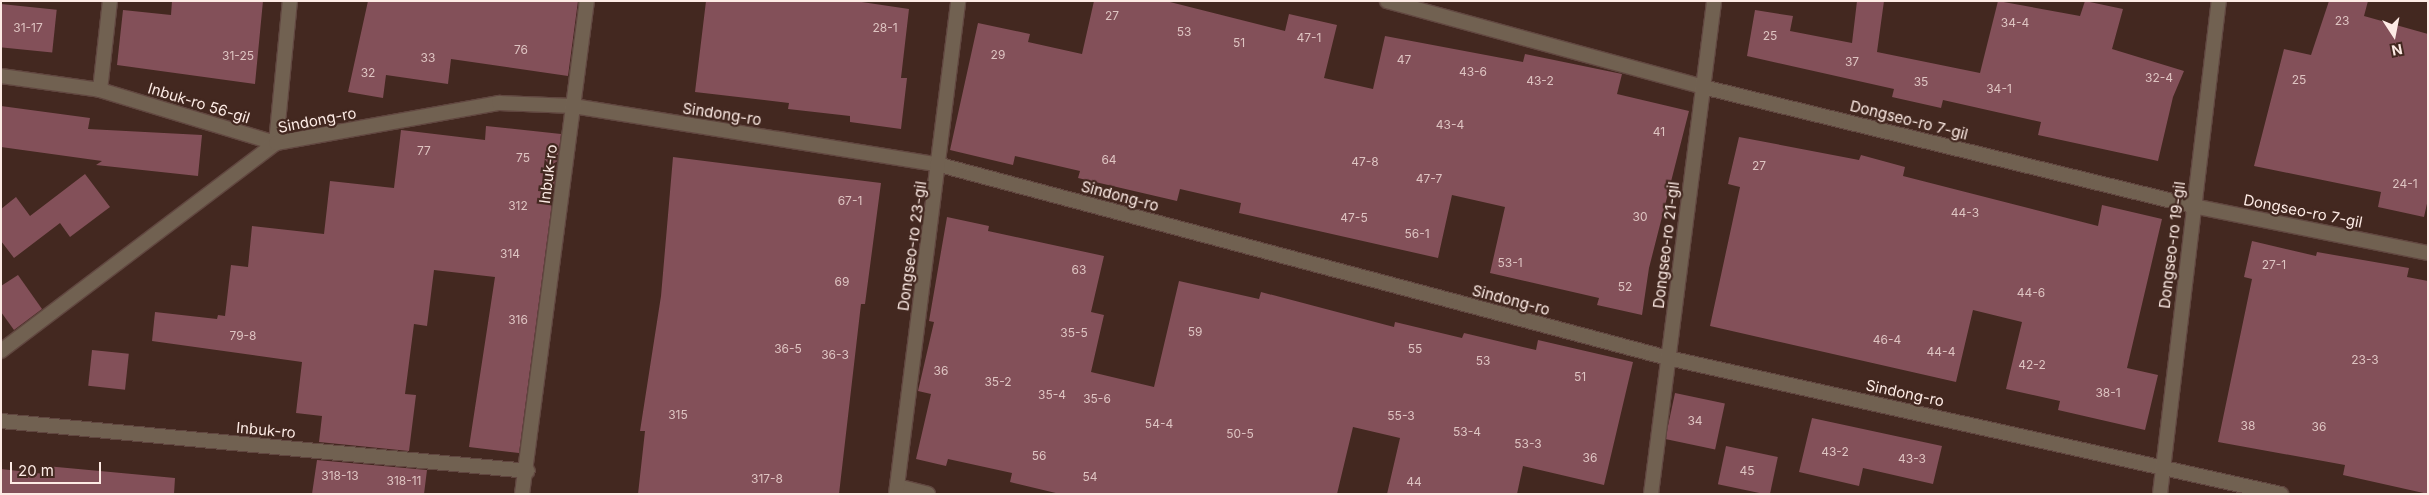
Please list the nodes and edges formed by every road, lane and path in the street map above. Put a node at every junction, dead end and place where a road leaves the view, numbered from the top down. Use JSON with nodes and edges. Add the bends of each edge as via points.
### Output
{"nodes":[{"id":1,"x":110,"y":1,"type":"edge"},
{"id":2,"x":290,"y":1,"type":"edge"},
{"id":3,"x":587,"y":1,"type":"edge"},
{"id":4,"x":958,"y":1,"type":"edge"},
{"id":5,"x":1387,"y":1,"type":"edge"},
{"id":6,"x":1714,"y":1,"type":"edge"},
{"id":7,"x":2219,"y":1,"type":"edge"},
{"id":8,"x":1,"y":76,"type":"edge"},
{"id":9,"x":1703,"y":87,"type":"junction"},
{"id":10,"x":100,"y":90,"type":"junction"},
{"id":11,"x":573,"y":106,"type":"junction"},
{"id":12,"x":276,"y":143,"type":"junction"},
{"id":13,"x":940,"y":165,"type":"junction"},
{"id":14,"x":2193,"y":206,"type":"junction"},
{"id":15,"x":2428,"y":253,"type":"edge"},
{"id":16,"x":1,"y":350,"type":"edge"},
{"id":17,"x":1668,"y":358,"type":"junction"},
{"id":18,"x":1,"y":421,"type":"edge"},
{"id":19,"x":2163,"y":466,"type":"junction"},
{"id":20,"x":528,"y":471,"type":"junction"},
{"id":21,"x":896,"y":490,"type":"edge"},
{"id":22,"x":522,"y":494,"type":"edge"},
{"id":23,"x":928,"y":494,"type":"edge"},
{"id":24,"x":1650,"y":494,"type":"edge"},
{"id":25,"x":2160,"y":494,"type":"edge"},
{"id":26,"x":2280,"y":494,"type":"edge"}],
"edges":[{"from":1,"to":10,"type":"street"},
{"from":2,"to":12,"type":"street"},
{"from":3,"to":11,"type":"street","name":"Inbuk-ro"},
{"from":4,"to":13,"type":"street","name":"Dongseo-ro 23-gil"},
{"from":5,"to":9,"type":"street","name":"Dongseo-ro 7-gil"},
{"from":6,"to":9,"type":"street","name":"Dongseo-ro 21-gil"},
{"from":7,"to":14,"type":"street","name":"Dongseo-ro 19-gil"},
{"from":8,"to":10,"type":"street","name":"Inbuk-ro 56-gil"},
{"from":9,"to":14,"type":"street","name":"Dongseo-ro 7-gil"},
{"from":9,"to":17,"type":"street","name":"Dongseo-ro 21-gil"},
{"from":10,"to":12,"type":"street","name":"Inbuk-ro 56-gil"},
{"from":11,"to":12,"type":"street","name":"Sindong-ro","via":[[499,103]]},
{"from":11,"to":13,"type":"street","name":"Sindong-ro"},
{"from":11,"to":20,"type":"street","name":"Inbuk-ro"},
{"from":12,"to":16,"type":"street","name":"Sindong-ro"},
{"from":13,"to":17,"type":"street","name":"Sindong-ro"},
{"from":13,"to":21,"type":"street","name":"Dongseo-ro 23-gil"},
{"from":14,"to":15,"type":"street","name":"Dongseo-ro 7-gil"},
{"from":14,"to":19,"type":"street","name":"Dongseo-ro 19-gil"},
{"from":17,"to":19,"type":"street","name":"Sindong-ro"},
{"from":17,"to":24,"type":"street","name":"Dongseo-ro 21-gil"},
{"from":18,"to":20,"type":"street","name":"Inbuk-ro"},
{"from":19,"to":25,"type":"street","name":"Dongseo-ro 19-gil"},
{"from":19,"to":26,"type":"street","name":"Sindong-ro"},
{"from":20,"to":22,"type":"street","name":"Inbuk-ro"},
{"from":21,"to":23,"type":"street"}]}
